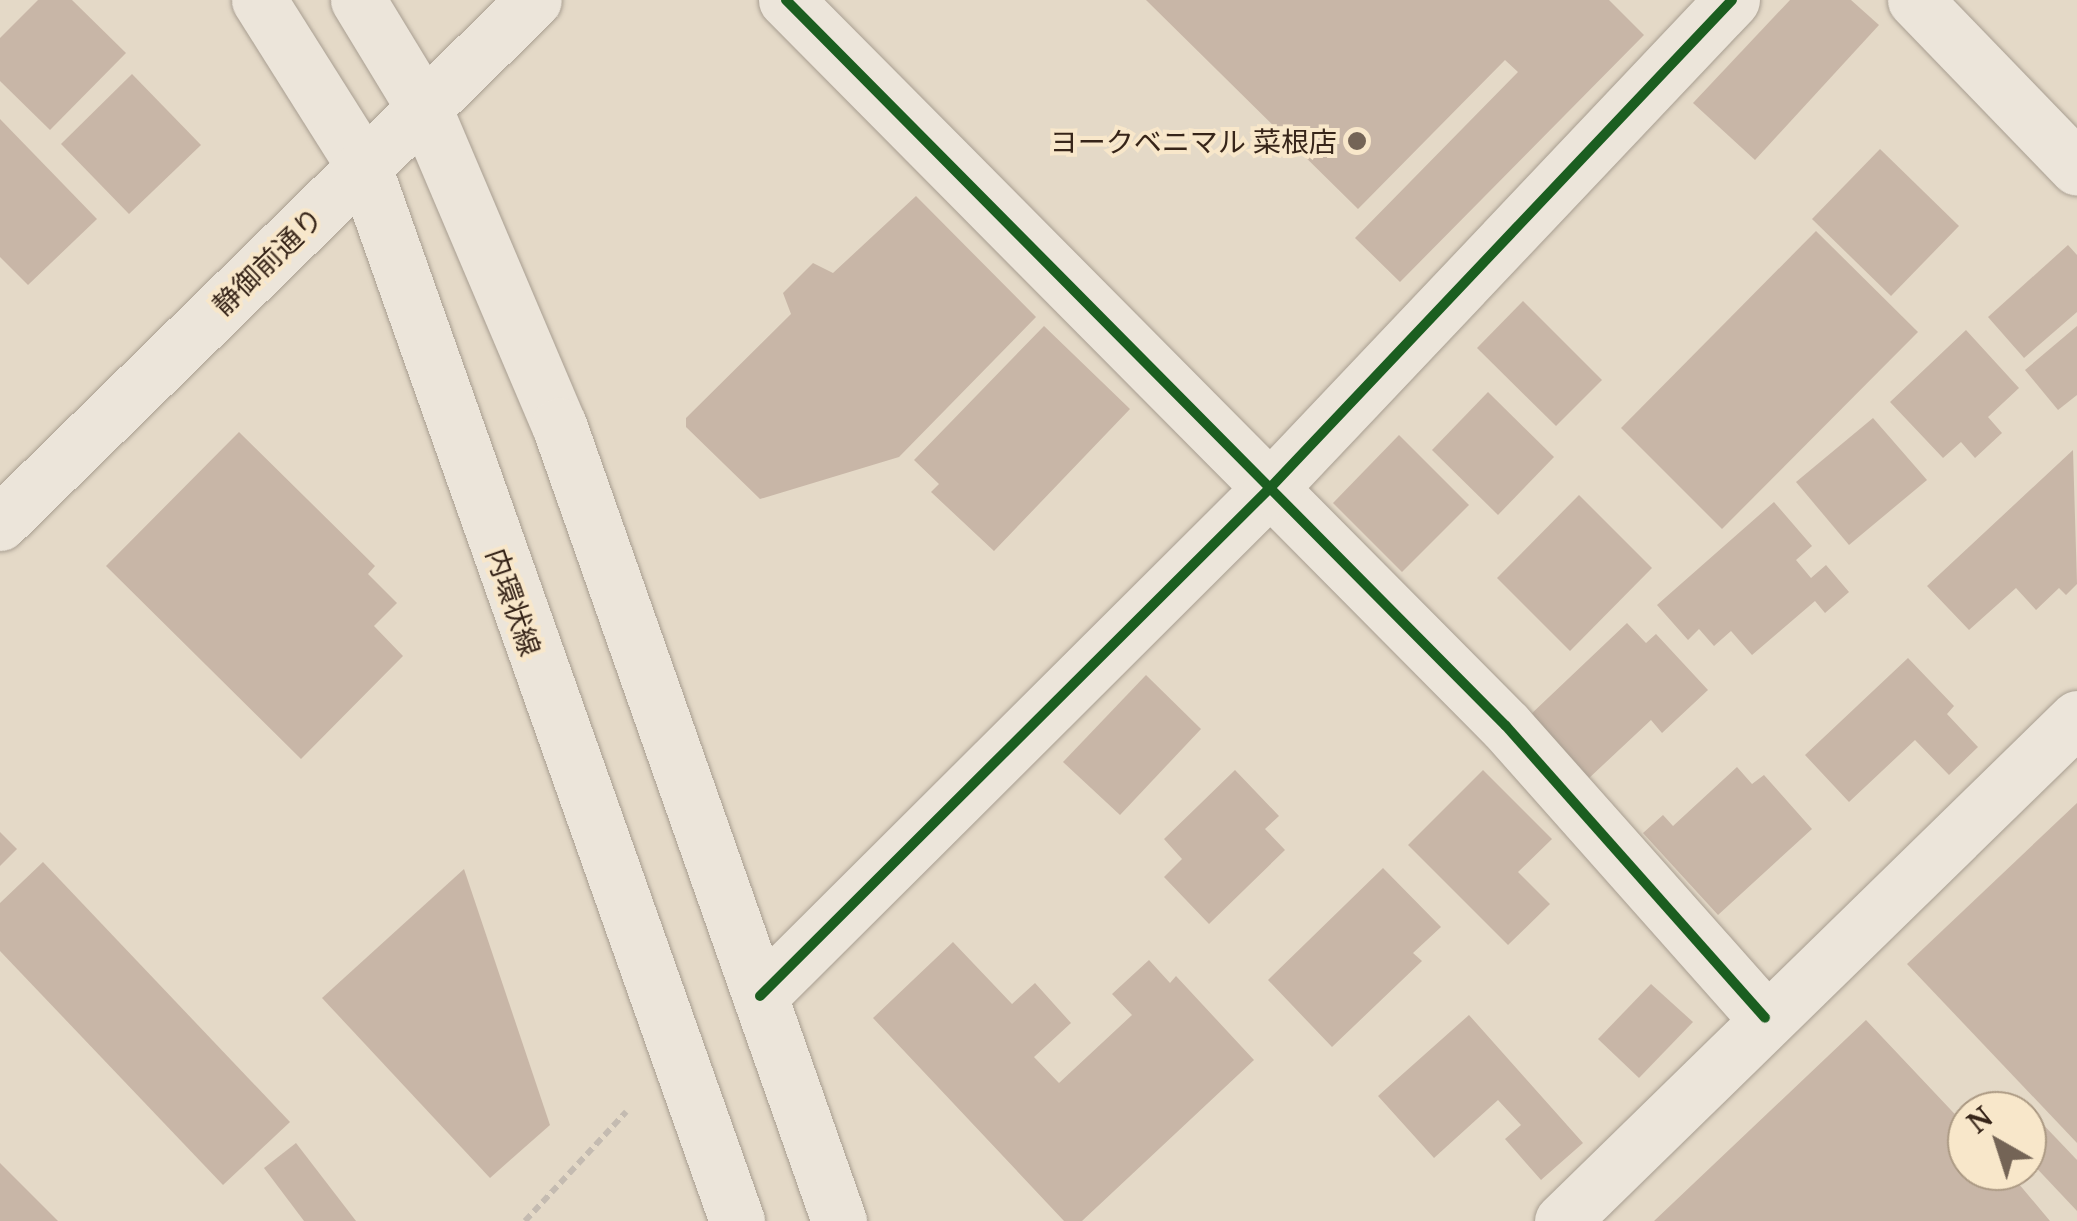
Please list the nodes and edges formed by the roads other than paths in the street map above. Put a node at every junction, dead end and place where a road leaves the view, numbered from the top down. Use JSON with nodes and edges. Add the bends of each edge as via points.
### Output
{"nodes":[{"id":1,"x":259,"y":0,"type":"edge"},
{"id":2,"x":358,"y":0,"type":"edge"},
{"id":3,"x":534,"y":0,"type":"edge"},
{"id":4,"x":786,"y":0,"type":"edge"},
{"id":5,"x":1732,"y":0,"type":"edge"},
{"id":6,"x":1916,"y":0,"type":"edge"},
{"id":7,"x":425,"y":110,"type":"junction"},
{"id":8,"x":364,"y":167,"type":"junction"},
{"id":9,"x":2077,"y":168,"type":"edge"},
{"id":10,"x":1270,"y":488,"type":"junction"},
{"id":11,"x":0,"y":523,"type":"edge"},
{"id":12,"x":2077,"y":718,"type":"edge"},
{"id":13,"x":760,"y":996,"type":"junction"},
{"id":14,"x":1765,"y":1018,"type":"junction"},
{"id":15,"x":737,"y":1221,"type":"edge"},
{"id":16,"x":839,"y":1221,"type":"edge"},
{"id":17,"x":1562,"y":1221,"type":"edge"}],
"edges":[{"from":1,"to":8,"type":"street","name":"内環状線"},
{"from":2,"to":7,"type":"street"},
{"from":3,"to":7,"type":"street","name":"静御前通り"},
{"from":4,"to":10,"type":"street"},
{"from":5,"to":10,"type":"street"},
{"from":6,"to":9,"type":"street"},
{"from":7,"to":8,"type":"street","name":"静御前通り"},
{"from":7,"to":13,"type":"street","via":[[559,425]]},
{"from":8,"to":11,"type":"street","name":"静御前通り"},
{"from":8,"to":15,"type":"street","name":"内環状線"},
{"from":10,"to":13,"type":"street"},
{"from":10,"to":14,"type":"street","via":[[1506,726]]},
{"from":12,"to":14,"type":"street"},
{"from":13,"to":16,"type":"street"},
{"from":14,"to":17,"type":"street"}]}
